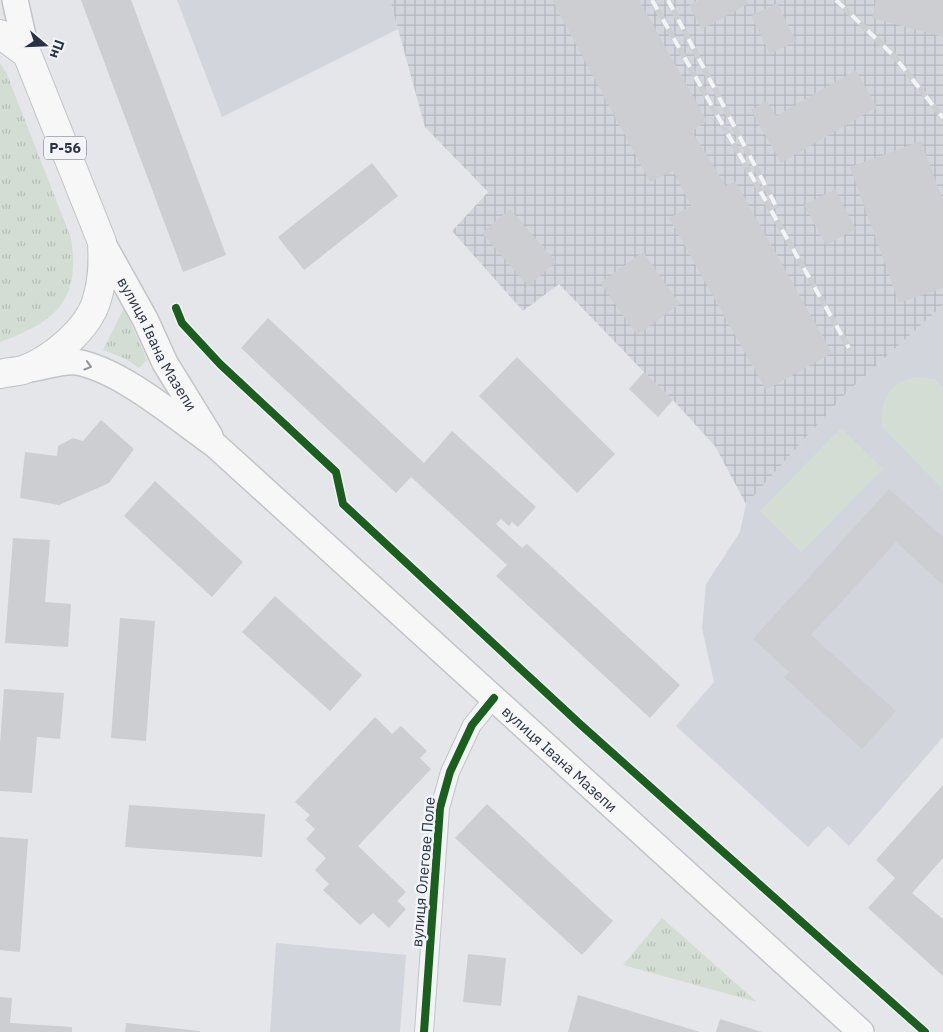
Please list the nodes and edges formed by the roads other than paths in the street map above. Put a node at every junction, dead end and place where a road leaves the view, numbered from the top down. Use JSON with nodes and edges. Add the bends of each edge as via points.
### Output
{"nodes":[{"id":1,"x":15,"y":0,"type":"edge"},
{"id":2,"x":0,"y":34,"type":"edge"},
{"id":3,"x":27,"y":54,"type":"junction"},
{"id":4,"x":102,"y":242,"type":"junction"},
{"id":5,"x":12,"y":372,"type":"edge"},
{"id":6,"x":0,"y":386,"type":"edge"},
{"id":7,"x":215,"y":445,"type":"junction"},
{"id":8,"x":494,"y":698,"type":"junction"},
{"id":9,"x":424,"y":1032,"type":"edge"},
{"id":10,"x":861,"y":1032,"type":"edge"}],
"edges":[{"from":1,"to":3,"type":"main road"},
{"from":2,"to":3,"type":"main road"},
{"from":3,"to":4,"type":"main road","number":"Р-56"},
{"from":4,"to":5,"type":"main road","number":"Р-56","via":[[103,275],[97,302],[85,323],[59,349]]},
{"from":4,"to":7,"type":"main road","name":"вулиця Івана Мазепи","via":[[145,319],[165,363]]},
{"from":5,"to":6,"type":"main road","number":"Р-56"},
{"from":5,"to":7,"type":"main road","name":"вулиця Івана Мазепи","one_way":true,"via":[[75,362],[105,370]]},
{"from":7,"to":8,"type":"main road","name":"вулиця Івана Мазепи"},
{"from":8,"to":9,"type":"street","name":"вулиця Олегове Поле","via":[[472,724],[450,772],[440,808]]},
{"from":8,"to":10,"type":"main road","name":"вулиця Івана Мазепи"}]}
